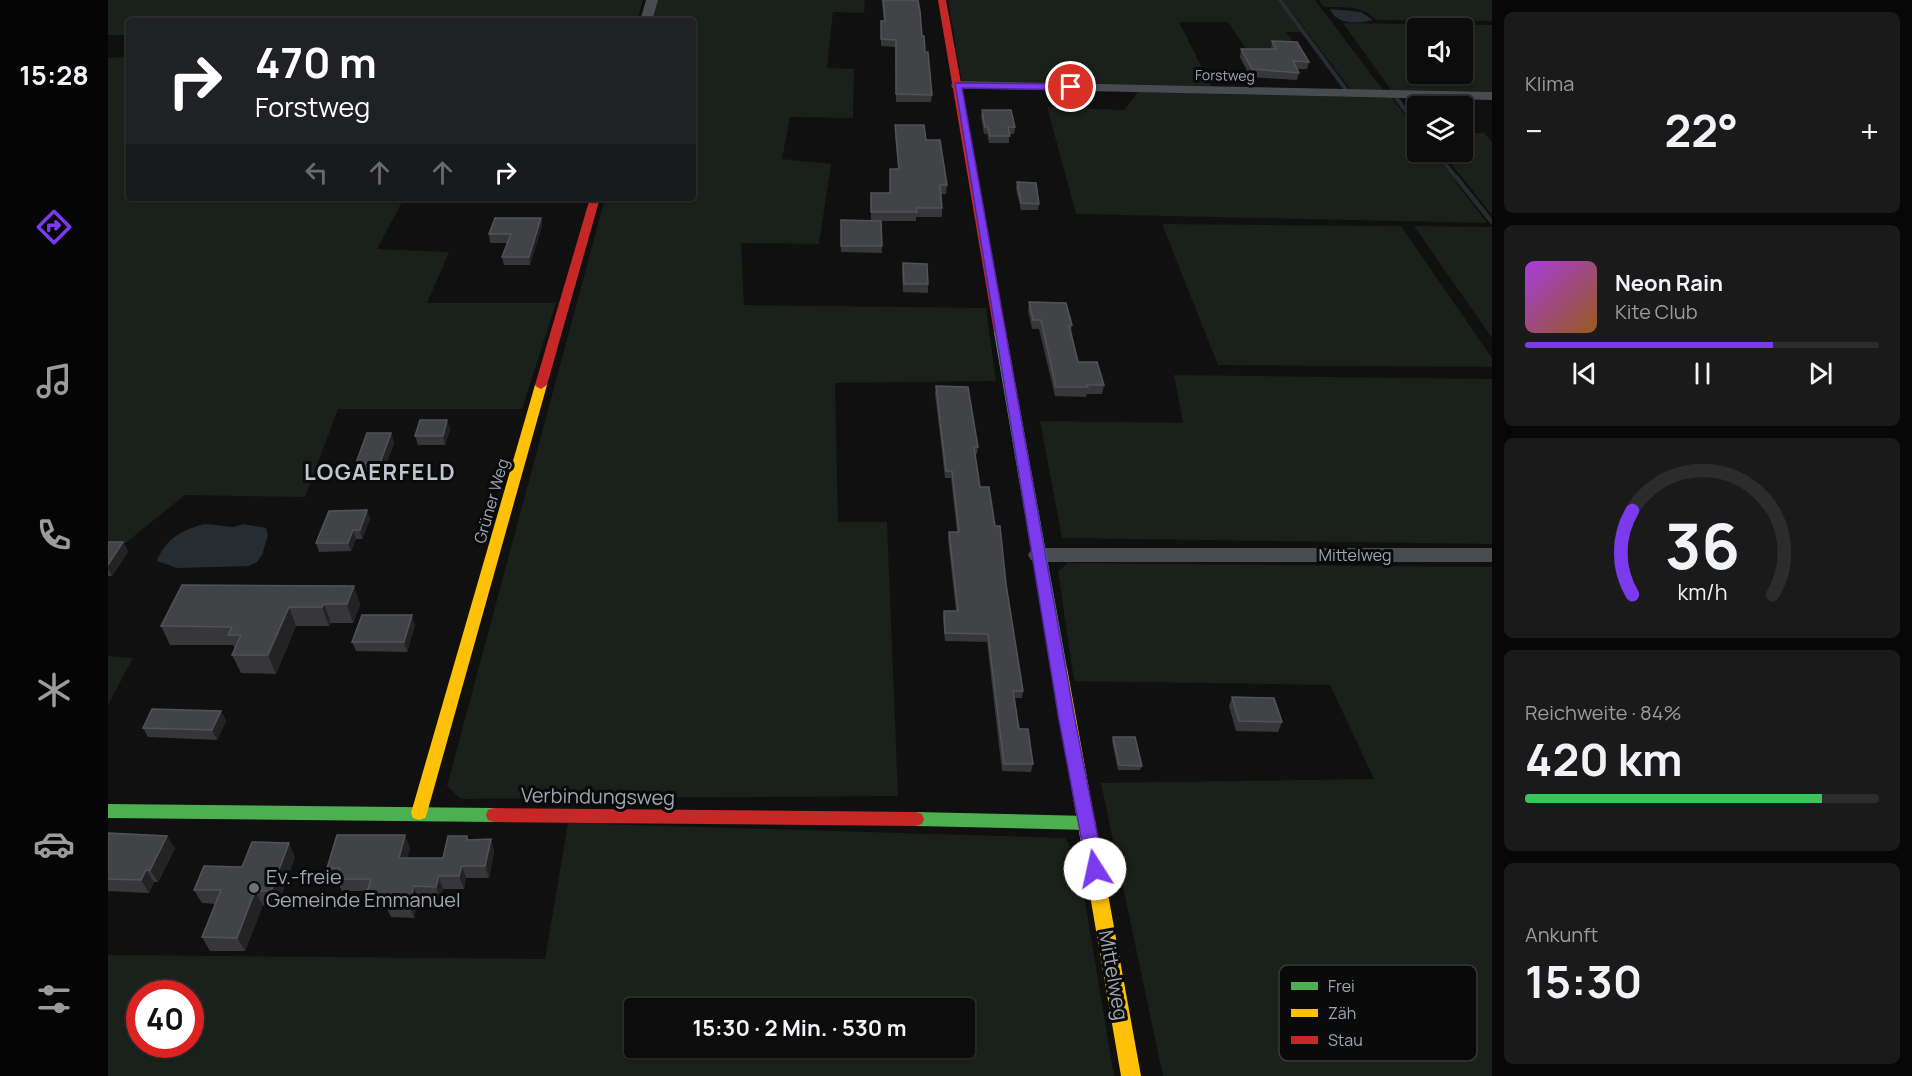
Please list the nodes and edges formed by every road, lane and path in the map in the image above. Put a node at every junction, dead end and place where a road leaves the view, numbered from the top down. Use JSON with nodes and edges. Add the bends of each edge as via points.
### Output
{"nodes":[{"id":1,"x":652,"y":0,"type":"edge"},
{"id":2,"x":942,"y":0,"type":"edge"},
{"id":3,"x":647,"y":18,"type":"edge"},
{"id":4,"x":957,"y":85,"type":"junction"},
{"id":5,"x":1492,"y":96,"type":"edge"},
{"id":6,"x":594,"y":201,"type":"edge"},
{"id":7,"x":1039,"y":555,"type":"junction"},
{"id":8,"x":1492,"y":555,"type":"edge"},
{"id":9,"x":108,"y":811,"type":"edge"},
{"id":10,"x":419,"y":813,"type":"junction"},
{"id":11,"x":1088,"y":823,"type":"junction"},
{"id":12,"x":1131,"y":1076,"type":"edge"}],
"edges":[{"from":1,"to":3,"type":"street"},
{"from":2,"to":4,"type":"street","name":"Mittelweg"},
{"from":4,"to":5,"type":"street","name":"Forstweg"},
{"from":4,"to":7,"type":"street","name":"Mittelweg"},
{"from":6,"to":10,"type":"street","name":"Grüner Weg"},
{"from":7,"to":8,"type":"street","name":"Mittelweg"},
{"from":7,"to":11,"type":"street","name":"Mittelweg"},
{"from":9,"to":10,"type":"street","name":"Verbindungsweg"},
{"from":10,"to":11,"type":"street","name":"Verbindungsweg"},
{"from":11,"to":12,"type":"street","name":"Mittelweg"}]}
